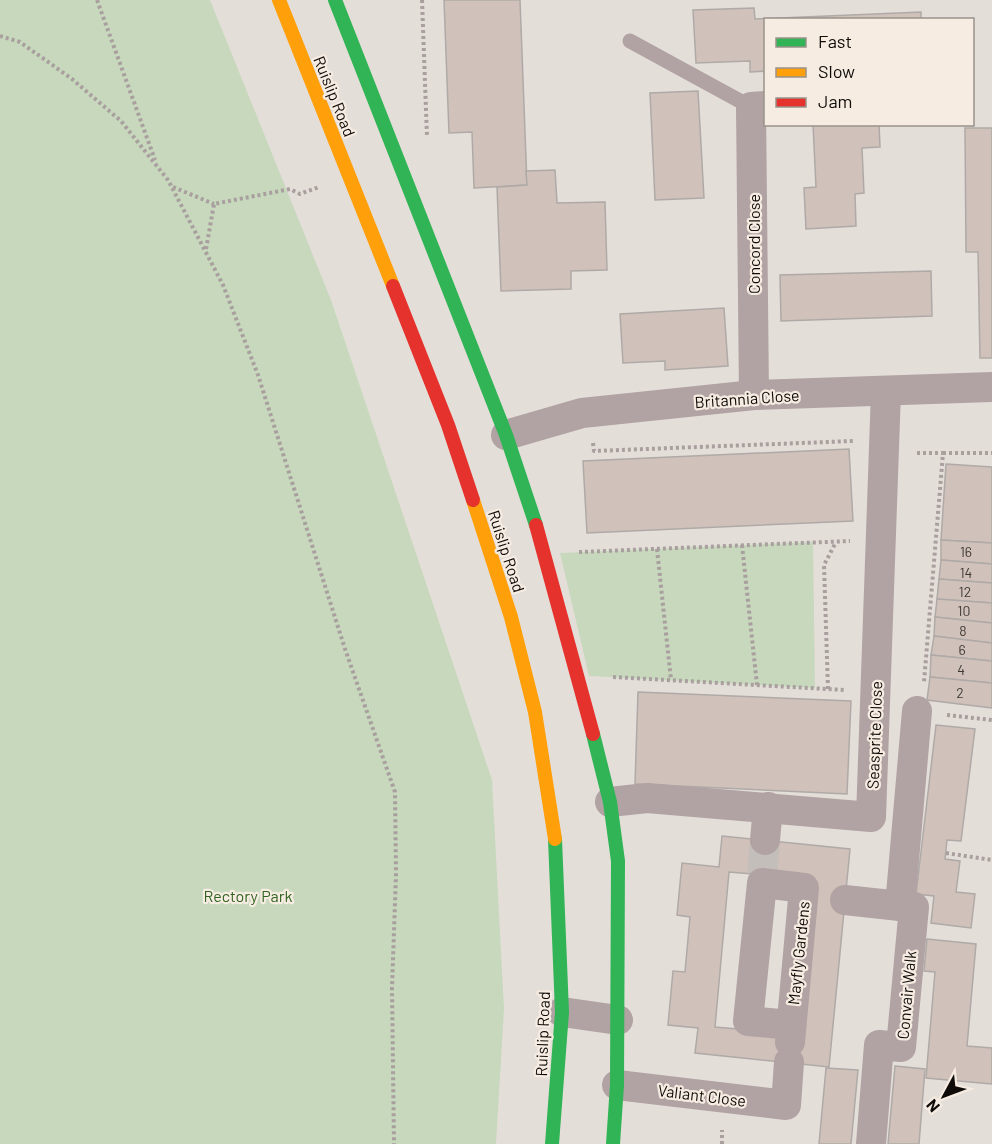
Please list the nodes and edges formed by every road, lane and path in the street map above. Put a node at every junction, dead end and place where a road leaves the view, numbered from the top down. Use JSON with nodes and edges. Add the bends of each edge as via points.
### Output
{"nodes":[{"id":1,"x":97,"y":0,"type":"edge"},
{"id":2,"x":279,"y":0,"type":"edge"},
{"id":3,"x":335,"y":0,"type":"edge"},
{"id":4,"x":422,"y":0,"type":"edge"},
{"id":5,"x":0,"y":36,"type":"edge"},
{"id":6,"x":630,"y":41,"type":"dead end"},
{"id":7,"x":758,"y":107,"type":"edge"},
{"id":8,"x":428,"y":144,"type":"dead end"},
{"id":9,"x":156,"y":164,"type":"junction"},
{"id":10,"x":326,"y":185,"type":"dead end"},
{"id":11,"x":172,"y":187,"type":"junction"},
{"id":12,"x":214,"y":204,"type":"junction"},
{"id":13,"x":206,"y":250,"type":"junction"},
{"id":14,"x":992,"y":387,"type":"edge"},
{"id":15,"x":886,"y":391,"type":"junction"},
{"id":16,"x":754,"y":395,"type":"junction"},
{"id":17,"x":591,"y":412,"type":"junction"},
{"id":18,"x":506,"y":435,"type":"junction"},
{"id":19,"x":884,"y":446,"type":"junction"},
{"id":20,"x":943,"y":453,"type":"junction"},
{"id":21,"x":992,"y":453,"type":"edge"},
{"id":22,"x":881,"y":540,"type":"junction"},
{"id":23,"x":836,"y":541,"type":"junction"},
{"id":24,"x":742,"y":545,"type":"junction"},
{"id":25,"x":657,"y":549,"type":"junction"},
{"id":26,"x":570,"y":552,"type":"dead end"},
{"id":27,"x":579,"y":675,"type":"junction"},
{"id":28,"x":671,"y":680,"type":"junction"},
{"id":29,"x":757,"y":685,"type":"junction"},
{"id":30,"x":828,"y":689,"type":"junction"},
{"id":31,"x":875,"y":692,"type":"junction"},
{"id":32,"x":920,"y":700,"type":"joint"},
{"id":33,"x":610,"y":802,"type":"junction"},
{"id":34,"x":768,"y":807,"type":"junction"},
{"id":35,"x":765,"y":840,"type":"tunnel mouth"},
{"id":36,"x":945,"y":853,"type":"dead end"},
{"id":37,"x":992,"y":860,"type":"edge"},
{"id":38,"x":845,"y":900,"type":"dead end"},
{"id":39,"x":900,"y":906,"type":"junction"},
{"id":40,"x":562,"y":1012,"type":"junction"},
{"id":41,"x":618,"y":1020,"type":"junction"},
{"id":42,"x":790,"y":1043,"type":"junction"},
{"id":43,"x":617,"y":1085,"type":"junction"},
{"id":44,"x":786,"y":1106,"type":"joint"},
{"id":45,"x":394,"y":1144,"type":"edge"},
{"id":46,"x":552,"y":1144,"type":"edge"},
{"id":47,"x":613,"y":1144,"type":"edge"},
{"id":48,"x":871,"y":1144,"type":"edge"}],
"edges":[{"from":1,"to":9,"type":"path"},
{"from":2,"to":40,"type":"street","name":"Ruislip Road","via":[[448,425],[511,617],[535,712],[554,825]]},
{"from":3,"to":18,"type":"street"},
{"from":4,"to":8,"type":"path"},
{"from":5,"to":9,"type":"path","via":[[20,42],[72,79],[121,122]]},
{"from":6,"to":7,"type":"lane"},
{"from":7,"to":16,"type":"street","name":"Concord Close"},
{"from":9,"to":11,"type":"path"},
{"from":10,"to":12,"type":"path","via":[[300,194],[290,189]]},
{"from":11,"to":12,"type":"path"},
{"from":11,"to":13,"type":"path"},
{"from":12,"to":13,"type":"path"},
{"from":13,"to":45,"type":"path","via":[[224,285],[258,375],[395,792]]},
{"from":14,"to":15,"type":"street","name":"Britannia Close"},
{"from":15,"to":16,"type":"street","name":"Britannia Close"},
{"from":15,"to":19,"type":"street","name":"Seasprite Close"},
{"from":16,"to":17,"type":"street","name":"Britannia Close"},
{"from":17,"to":18,"type":"street","name":"Britannia Close"},
{"from":17,"to":19,"type":"path","via":[[594,451]]},
{"from":18,"to":27,"type":"street","via":[[543,545]]},
{"from":19,"to":20,"type":"path"},
{"from":19,"to":22,"type":"street","name":"Seasprite Close"},
{"from":20,"to":21,"type":"path"},
{"from":20,"to":32,"type":"path"},
{"from":22,"to":23,"type":"path"},
{"from":22,"to":31,"type":"street","name":"Seasprite Close"},
{"from":23,"to":24,"type":"path"},
{"from":23,"to":30,"type":"path","via":[[824,565]]},
{"from":24,"to":25,"type":"path"},
{"from":24,"to":29,"type":"path"},
{"from":25,"to":26,"type":"path"},
{"from":25,"to":28,"type":"path"},
{"from":27,"to":28,"type":"path"},
{"from":27,"to":33,"type":"street"},
{"from":28,"to":29,"type":"path"},
{"from":29,"to":30,"type":"path"},
{"from":30,"to":31,"type":"path"},
{"from":31,"to":34,"type":"street","name":"Seasprite Close","via":[[871,817]]},
{"from":32,"to":39,"type":"street"},
{"from":33,"to":34,"type":"street","name":"Seasprite Close","via":[[646,798]]},
{"from":33,"to":41,"type":"street","via":[[618,861]]},
{"from":34,"to":35,"type":"street"},
{"from":36,"to":37,"type":"path"},
{"from":38,"to":39,"type":"street"},
{"from":39,"to":48,"type":"street","name":"Convair Walk","via":[[914,908],[901,1047],[879,1045]]},
{"from":40,"to":41,"type":"street"},
{"from":40,"to":46,"type":"street","name":"Ruislip Road"},
{"from":41,"to":43,"type":"street"},
{"from":42,"to":42,"type":"street","name":"Mayfly Gardens","via":[[748,1021],[762,879],[804,888]]},
{"from":42,"to":44,"type":"street","name":"Mayfly Gardens"},
{"from":43,"to":44,"type":"street","name":"Valiant Close"},
{"from":43,"to":47,"type":"street"}]}
